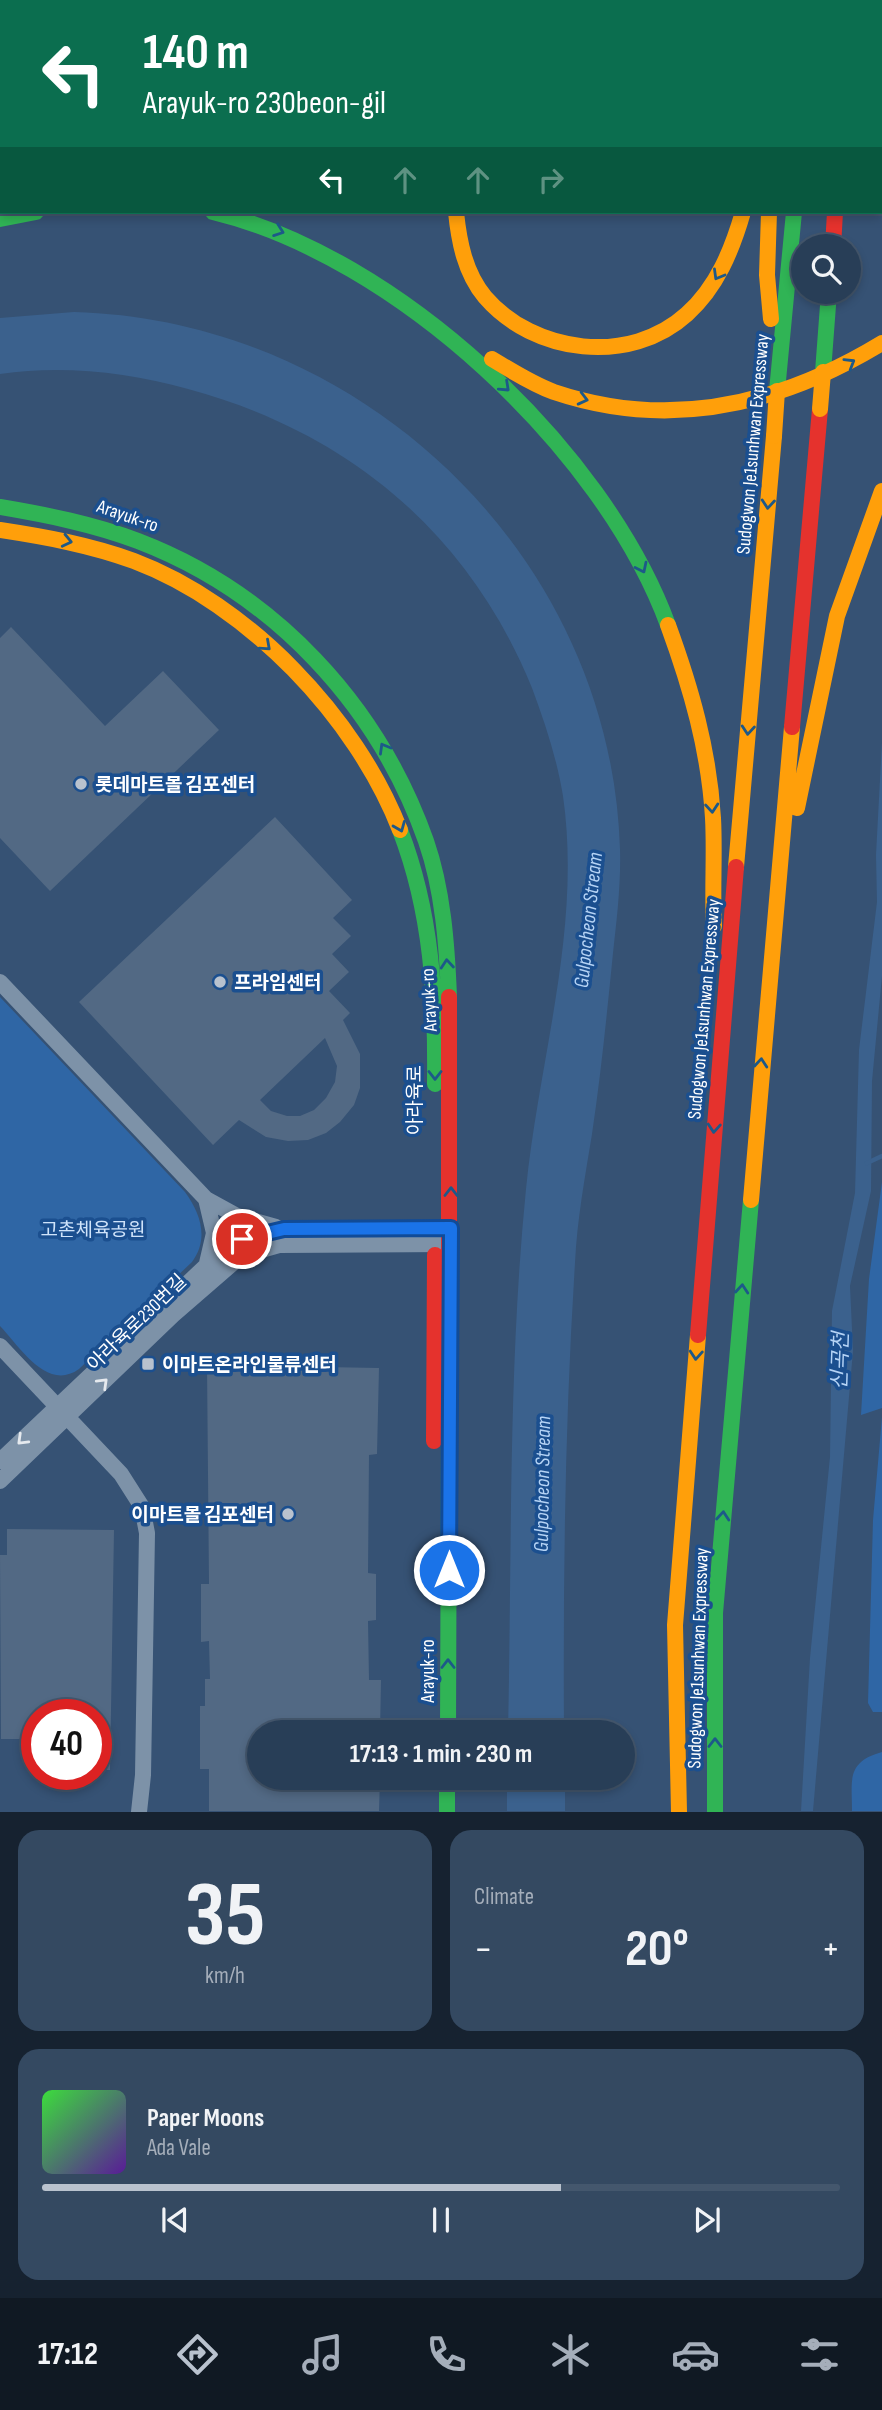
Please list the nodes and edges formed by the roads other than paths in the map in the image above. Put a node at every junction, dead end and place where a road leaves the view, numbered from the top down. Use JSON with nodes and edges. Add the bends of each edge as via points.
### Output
{"nodes":[{"id":1,"x":26,"y":214,"type":"edge"},
{"id":2,"x":221,"y":214,"type":"edge"},
{"id":3,"x":456,"y":214,"type":"edge"},
{"id":4,"x":742,"y":214,"type":"edge"},
{"id":5,"x":769,"y":214,"type":"edge"},
{"id":6,"x":794,"y":214,"type":"edge"},
{"id":7,"x":835,"y":214,"type":"edge"},
{"id":8,"x":0,"y":219,"type":"edge"},
{"id":9,"x":833,"y":234,"type":"edge"},
{"id":10,"x":828,"y":304,"type":"edge"},
{"id":11,"x":434,"y":327,"type":"junction"},
{"id":12,"x":882,"y":343,"type":"edge"},
{"id":13,"x":777,"y":391,"type":"junction"},
{"id":14,"x":882,"y":491,"type":"edge"},
{"id":15,"x":0,"y":507,"type":"edge"},
{"id":16,"x":0,"y":530,"type":"edge"},
{"id":17,"x":774,"y":906,"type":"junction"},
{"id":18,"x":0,"y":982,"type":"edge"},
{"id":19,"x":723,"y":1011,"type":"junction"},
{"id":20,"x":206,"y":1199,"type":"junction"},
{"id":21,"x":284,"y":1229,"type":"junction"},
{"id":22,"x":443,"y":1236,"type":"junction"},
{"id":23,"x":207,"y":1263,"type":"junction"},
{"id":24,"x":0,"y":1346,"type":"edge"},
{"id":25,"x":62,"y":1412,"type":"junction"},
{"id":26,"x":0,"y":1461,"type":"edge"},
{"id":27,"x":0,"y":1480,"type":"edge"},
{"id":28,"x":433,"y":1720,"type":"edge"},
{"id":29,"x":448,"y":1720,"type":"edge"},
{"id":30,"x":433,"y":1790,"type":"edge"},
{"id":31,"x":447,"y":1790,"type":"edge"},
{"id":32,"x":139,"y":1811,"type":"edge"},
{"id":33,"x":433,"y":1811,"type":"edge"},
{"id":34,"x":447,"y":1811,"type":"edge"},
{"id":35,"x":679,"y":1811,"type":"edge"},
{"id":36,"x":715,"y":1811,"type":"edge"}],
"edges":[{"from":1,"to":8,"type":"main road"},
{"from":2,"to":11,"type":"main road","one_way":true,"via":[[312,246]]},
{"from":4,"to":3,"type":"main road","one_way":true,"via":[[717,278],[673,325],[643,341],[583,349],[523,330],[480,292],[467,268]]},
{"from":5,"to":13,"type":"main road","via":[[767,275]]},
{"from":6,"to":13,"type":"main road","name":"Sudogwon Je1sunhwan Expressway"},
{"from":7,"to":9,"type":"main road"},
{"from":10,"to":17,"type":"main road","name":"Sudogwon Je1sunhwan Expressway","bridge":true},
{"from":11,"to":12,"type":"main road","one_way":true,"via":[[552,391],[643,410],[694,410],[791,392],[847,366]]},
{"from":11,"to":19,"type":"main road","one_way":true,"via":[[508,389],[567,453],[627,540],[667,620],[702,734],[714,840],[714,920]]},
{"from":13,"to":19,"type":"main road","name":"Sudogwon Je1sunhwan Expressway","one_way":true,"bridge":true},
{"from":14,"to":17,"type":"main road","via":[[837,616]]},
{"from":22,"to":15,"type":"main road","name":"Arayuk-ro","one_way":true,"via":[[451,1037],[439,889],[413,806],[373,728],[294,636],[224,583],[162,550],[101,526]]},
{"from":16,"to":22,"type":"main road","name":"아라육로","one_way":true,"via":[[103,551],[169,579],[212,604],[260,640],[304,683],[365,757],[407,846],[425,915]]},
{"from":36,"to":17,"type":"main road","name":"Sudogwon Je1sunhwan Expressway","one_way":true,"via":[[715,1613]]},
{"from":18,"to":20,"type":"street"},
{"from":19,"to":35,"type":"main road","name":"Sudogwon Je1sunhwan Expressway","one_way":true,"via":[[676,1625]]},
{"from":20,"to":21,"type":"street","via":[[237,1216]]},
{"from":20,"to":23,"type":"street","via":[[214,1233]]},
{"from":21,"to":22,"type":"street"},
{"from":21,"to":23,"type":"street","via":[[242,1239]]},
{"from":25,"to":22,"type":"street","name":"아라육로230번길","one_way":true,"via":[[227,1266],[253,1250]]},
{"from":22,"to":28,"type":"main road","name":"아라육로"},
{"from":29,"to":22,"type":"main road","name":"Arayuk-ro","one_way":true},
{"from":23,"to":25,"type":"street"},
{"from":24,"to":25,"type":"street"},
{"from":25,"to":26,"type":"street","one_way":true},
{"from":25,"to":27,"type":"street","name":"아라육로230번길"},
{"from":25,"to":32,"type":"street","via":[[130,1485],[146,1518]]},
{"from":30,"to":33,"type":"main road"},
{"from":31,"to":34,"type":"main road"}]}
